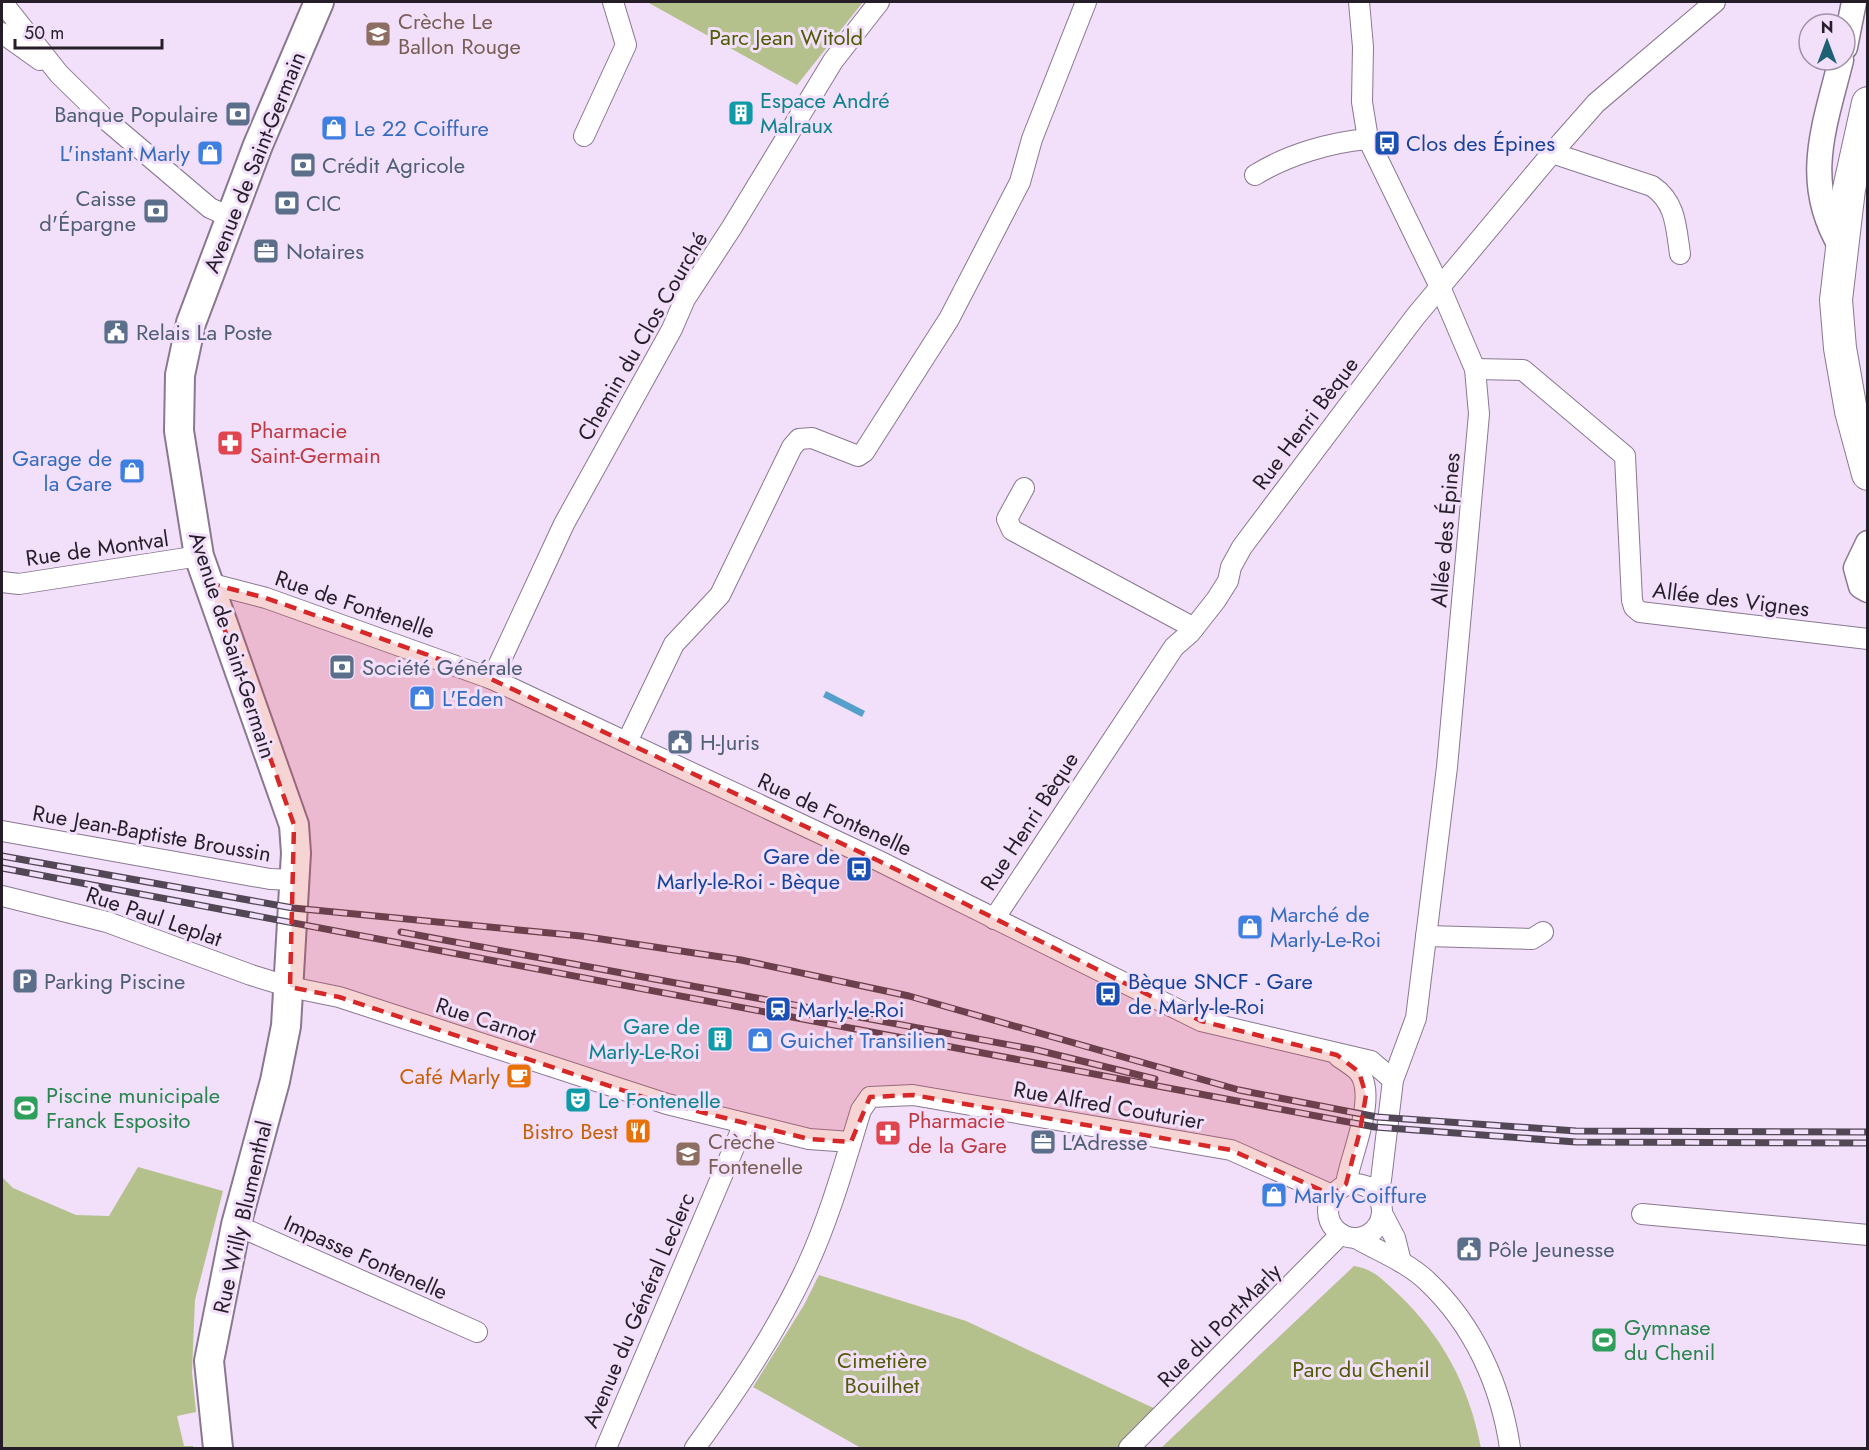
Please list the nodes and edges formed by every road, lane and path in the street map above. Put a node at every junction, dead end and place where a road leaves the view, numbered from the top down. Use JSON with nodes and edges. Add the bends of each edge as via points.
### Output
{"nodes":[{"id":1,"x":2,"y":2,"type":"edge"},
{"id":2,"x":319,"y":2,"type":"edge"},
{"id":3,"x":613,"y":2,"type":"edge"},
{"id":4,"x":879,"y":2,"type":"edge"},
{"id":5,"x":1086,"y":2,"type":"edge"},
{"id":6,"x":1359,"y":2,"type":"edge"},
{"id":7,"x":1714,"y":2,"type":"edge"},
{"id":8,"x":2,"y":33,"type":"edge"},
{"id":9,"x":1839,"y":72,"type":"edge"},
{"id":10,"x":59,"y":74,"type":"junction"},
{"id":11,"x":1868,"y":103,"type":"edge"},
{"id":12,"x":584,"y":136,"type":"dead end"},
{"id":13,"x":1823,"y":137,"type":"junction"},
{"id":14,"x":1368,"y":140,"type":"junction"},
{"id":15,"x":1552,"y":153,"type":"junction"},
{"id":16,"x":1255,"y":175,"type":"dead end"},
{"id":17,"x":1848,"y":196,"type":"junction"},
{"id":18,"x":230,"y":217,"type":"junction"},
{"id":19,"x":1868,"y":225,"type":"edge"},
{"id":20,"x":1841,"y":247,"type":"junction"},
{"id":21,"x":1680,"y":254,"type":"dead end"},
{"id":22,"x":1440,"y":287,"type":"junction"},
{"id":23,"x":1475,"y":369,"type":"junction"},
{"id":24,"x":1868,"y":474,"type":"edge"},
{"id":25,"x":1024,"y":488,"type":"dead end"},
{"id":26,"x":1868,"y":543,"type":"edge"},
{"id":27,"x":199,"y":556,"type":"junction"},
{"id":28,"x":2,"y":582,"type":"edge"},
{"id":29,"x":208,"y":583,"type":"junction"},
{"id":30,"x":1868,"y":590,"type":"edge"},
{"id":31,"x":1194,"y":628,"type":"junction"},
{"id":32,"x":1868,"y":639,"type":"edge"},
{"id":33,"x":492,"y":679,"type":"junction"},
{"id":34,"x":627,"y":742,"type":"junction"},
{"id":35,"x":2,"y":831,"type":"edge"},
{"id":36,"x":295,"y":880,"type":"junction"},
{"id":37,"x":2,"y":896,"type":"edge"},
{"id":38,"x":994,"y":919,"type":"junction"},
{"id":39,"x":1543,"y":932,"type":"dead end"},
{"id":40,"x":1426,"y":936,"type":"junction"},
{"id":41,"x":290,"y":987,"type":"junction"},
{"id":42,"x":1337,"y":1055,"type":"junction"},
{"id":43,"x":1394,"y":1080,"type":"junction"},
{"id":44,"x":744,"y":1124,"type":"junction"},
{"id":45,"x":851,"y":1142,"type":"junction"},
{"id":46,"x":1339,"y":1190,"type":"junction"},
{"id":47,"x":1374,"y":1191,"type":"junction"},
{"id":48,"x":1642,"y":1214,"type":"dead end"},
{"id":49,"x":1383,"y":1215,"type":"junction"},
{"id":50,"x":236,"y":1225,"type":"junction"},
{"id":51,"x":1868,"y":1235,"type":"edge"},
{"id":52,"x":1349,"y":1236,"type":"junction"},
{"id":53,"x":1401,"y":1262,"type":"junction"},
{"id":54,"x":477,"y":1332,"type":"dead end"},
{"id":55,"x":218,"y":1449,"type":"edge"},
{"id":56,"x":606,"y":1449,"type":"edge"},
{"id":57,"x":695,"y":1449,"type":"edge"},
{"id":58,"x":1129,"y":1449,"type":"edge"},
{"id":59,"x":1510,"y":1449,"type":"edge"}],
"edges":[{"from":1,"to":10,"type":"street"},
{"from":2,"to":18,"type":"main road","name":"Avenue de Saint-Germain"},
{"from":3,"to":12,"type":"street","via":[[626,45]]},
{"from":4,"to":33,"type":"street","name":"Chemin du Clos Courché","via":[[832,61],[685,299],[564,524]]},
{"from":5,"to":34,"type":"street","via":[[1032,139],[1020,183],[950,319],[864,452],[858,456],[812,438],[799,439],[792,447],[720,595],[674,644]]},
{"from":6,"to":14,"type":"street","name":"Allée des Épines","via":[[1362,102]]},
{"from":7,"to":15,"type":"street","name":"Rue Henri Bèque","via":[[1596,103]]},
{"from":8,"to":10,"type":"street"},
{"from":9,"to":13,"type":"street"},
{"from":10,"to":18,"type":"street","via":[[104,118],[210,208]]},
{"from":11,"to":17,"type":"main road"},
{"from":13,"to":17,"type":"street"},
{"from":13,"to":20,"type":"street","via":[[1818,159],[1819,193]]},
{"from":14,"to":16,"type":"street","via":[[1351,140],[1276,162]]},
{"from":14,"to":22,"type":"street","name":"Allée des Épines"},
{"from":15,"to":21,"type":"street","via":[[1652,186],[1662,193],[1671,204]]},
{"from":15,"to":22,"type":"street","name":"Rue Henri Bèque"},
{"from":17,"to":19,"type":"main road"},
{"from":17,"to":20,"type":"main road"},
{"from":18,"to":27,"type":"main road","name":"Avenue de Saint-Germain","via":[[191,323],[180,375],[179,431]]},
{"from":20,"to":24,"type":"main road","via":[[1836,300],[1840,348]]},
{"from":22,"to":23,"type":"street","name":"Allée des Épines"},
{"from":22,"to":31,"type":"street","name":"Rue Henri Bèque","via":[[1242,547],[1228,581]]},
{"from":23,"to":32,"type":"street","name":"Allée des Vignes","via":[[1523,370],[1625,456],[1632,600],[1640,612]]},
{"from":23,"to":40,"type":"street","name":"Allée des Épines","via":[[1479,414],[1475,469]]},
{"from":25,"to":31,"type":"street","via":[[1007,519],[1012,530]]},
{"from":26,"to":30,"type":"street","via":[[1856,568],[1861,586]]},
{"from":27,"to":28,"type":"street","name":"Rue de Montval","via":[[19,584]]},
{"from":27,"to":29,"type":"main road","name":"Avenue de Saint-Germain"},
{"from":29,"to":33,"type":"street","name":"Rue de Fontenelle","via":[[266,598]]},
{"from":29,"to":36,"type":"main road","name":"Avenue de Saint-Germain","via":[[294,825]]},
{"from":31,"to":38,"type":"street","name":"Rue Henri Bèque","via":[[1174,647]]},
{"from":33,"to":34,"type":"street","name":"Rue de Fontenelle"},
{"from":34,"to":38,"type":"street","name":"Rue de Fontenelle"},
{"from":35,"to":36,"type":"street","name":"Rue Jean-Baptiste Broussin","via":[[270,879]]},
{"from":36,"to":41,"type":"main road","name":"Avenue de Saint-Germain"},
{"from":37,"to":41,"type":"street","name":"Rue Paul Leplat","via":[[107,922]]},
{"from":38,"to":42,"type":"street","name":"Rue de Fontenelle","via":[[1201,1021]]},
{"from":39,"to":40,"type":"street","via":[[1532,939]]},
{"from":40,"to":43,"type":"street","name":"Allée des Épines","via":[[1416,1018]]},
{"from":41,"to":44,"type":"street","name":"Rue Carnot","via":[[339,997],[667,1104]]},
{"from":41,"to":50,"type":"main road","name":"Rue Willy Blumenthal","via":[[289,1013],[275,1081]]},
{"from":42,"to":43,"type":"street","name":"Rue de Fontenelle","via":[[1371,1062]]},
{"from":42,"to":46,"type":"street","via":[[1359,1072],[1366,1095]]},
{"from":43,"to":47,"type":"street","name":"Allée des Épines","via":[[1381,1180]]},
{"from":44,"to":45,"type":"street","name":"Rue Carnot","via":[[809,1139]]},
{"from":44,"to":56,"type":"street","name":"Avenue du Général Leclerc"},
{"from":45,"to":46,"type":"street","name":"Rue Alfred Couturier","via":[[861,1110],[870,1097],[913,1095],[1231,1150]]},
{"from":45,"to":57,"type":"street","via":[[808,1263],[781,1318],[738,1390]]},
{"from":46,"to":47,"type":"street","via":[[1361,1184]]},
{"from":46,"to":52,"type":"street","via":[[1328,1204],[1330,1221]]},
{"from":47,"to":49,"type":"street","via":[[1380,1198]]},
{"from":48,"to":51,"type":"street"},
{"from":49,"to":52,"type":"street","via":[[1374,1231]]},
{"from":49,"to":53,"type":"street"},
{"from":50,"to":54,"type":"street","name":"Impasse Fontenelle"},
{"from":50,"to":55,"type":"main road","name":"Rue Willy Blumenthal","via":[[209,1361]]},
{"from":52,"to":53,"type":"street"},
{"from":52,"to":58,"type":"street","name":"Rue du Port-Marly"},
{"from":53,"to":59,"type":"street","via":[[1427,1281],[1471,1337],[1497,1389]]}]}
